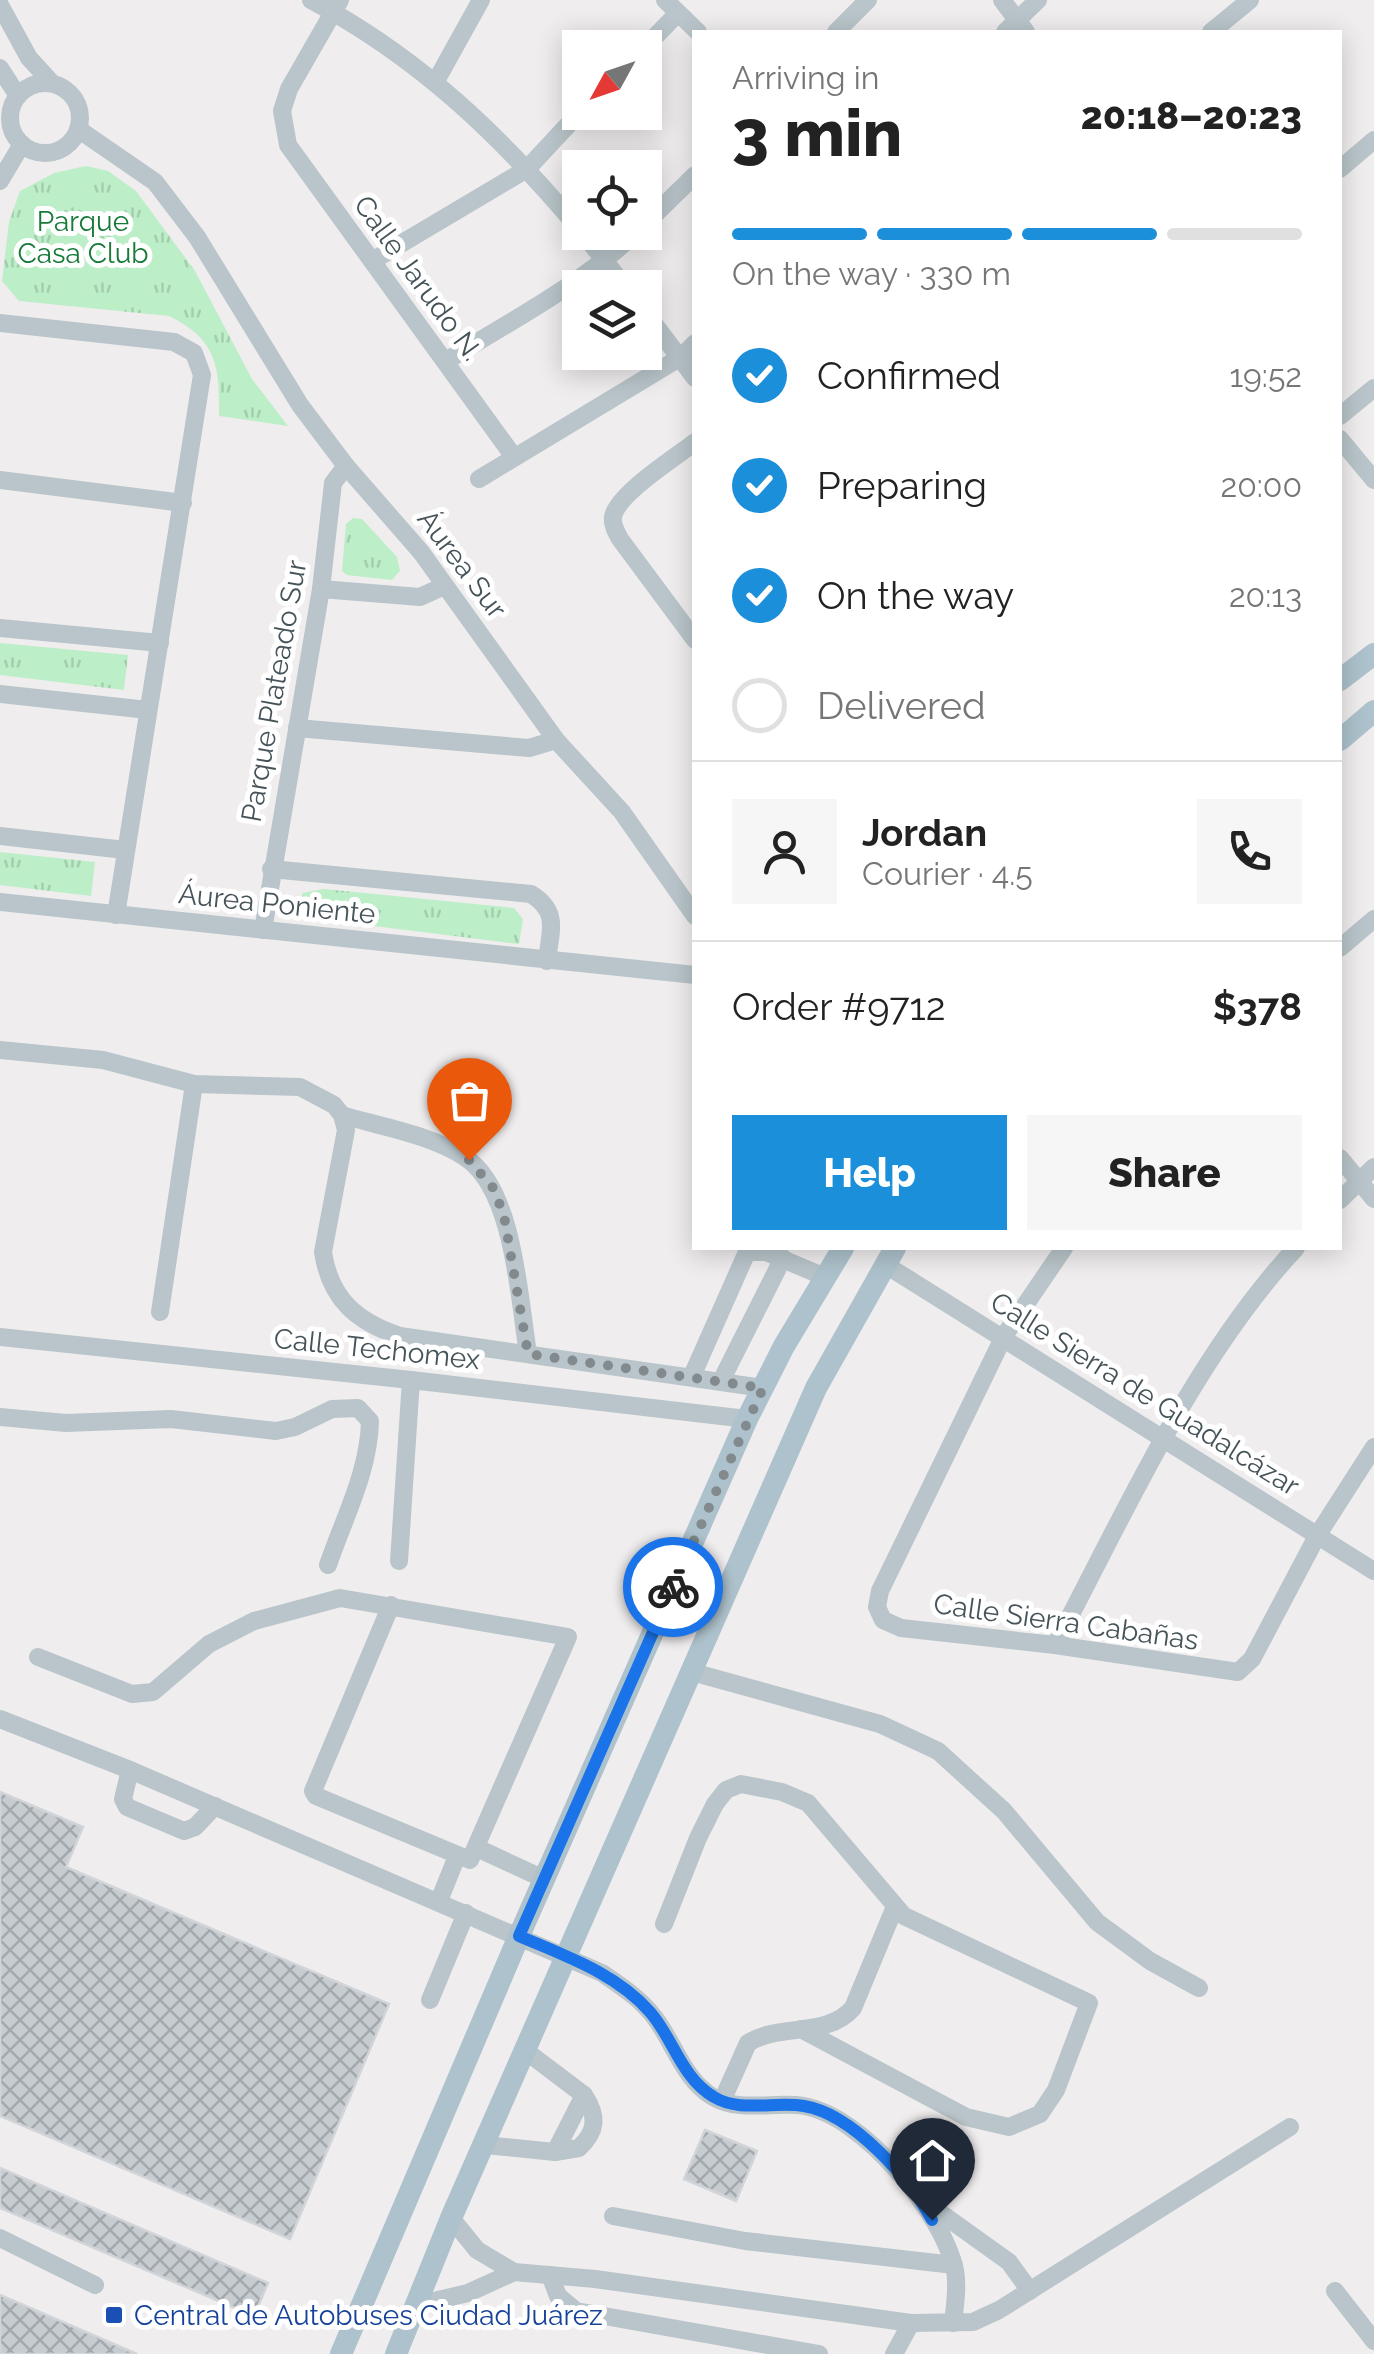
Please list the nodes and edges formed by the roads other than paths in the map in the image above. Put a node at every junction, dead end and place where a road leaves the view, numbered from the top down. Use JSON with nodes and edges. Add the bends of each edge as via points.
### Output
{"nodes":[{"id":1,"x":311,"y":0,"type":"edge"},
{"id":2,"x":481,"y":0,"type":"edge"},
{"id":3,"x":868,"y":0,"type":"edge"},
{"id":4,"x":1002,"y":0,"type":"edge"},
{"id":5,"x":1038,"y":0,"type":"edge"},
{"id":6,"x":1250,"y":0,"type":"edge"},
{"id":7,"x":337,"y":6,"type":"edge"},
{"id":8,"x":671,"y":6,"type":"edge"},
{"id":9,"x":2,"y":13,"type":"edge"},
{"id":10,"x":1016,"y":28,"type":"edge"},
{"id":11,"x":656,"y":30,"type":"edge"},
{"id":12,"x":696,"y":30,"type":"edge"},
{"id":13,"x":838,"y":30,"type":"edge"},
{"id":14,"x":1213,"y":30,"type":"edge"},
{"id":15,"x":0,"y":68,"type":"edge"},
{"id":16,"x":436,"y":80,"type":"junction"},
{"id":17,"x":52,"y":83,"type":"junction"},
{"id":18,"x":18,"y":96,"type":"junction"},
{"id":19,"x":78,"y":129,"type":"junction"},
{"id":20,"x":563,"y":130,"type":"edge"},
{"id":21,"x":1374,"y":140,"type":"edge"},
{"id":22,"x":22,"y":144,"type":"junction"},
{"id":23,"x":1342,"y":166,"type":"edge"},
{"id":24,"x":527,"y":169,"type":"junction"},
{"id":25,"x":692,"y":178,"type":"edge"},
{"id":26,"x":0,"y":180,"type":"edge"},
{"id":27,"x":662,"y":207,"type":"edge"},
{"id":28,"x":562,"y":209,"type":"edge"},
{"id":29,"x":597,"y":250,"type":"edge"},
{"id":30,"x":618,"y":250,"type":"edge"},
{"id":31,"x":372,"y":261,"type":"junction"},
{"id":32,"x":606,"y":261,"type":"junction"},
{"id":33,"x":613,"y":270,"type":"edge"},
{"id":34,"x":0,"y":323,"type":"edge"},
{"id":35,"x":662,"y":327,"type":"edge"},
{"id":36,"x":688,"y":350,"type":"edge"},
{"id":37,"x":446,"y":362,"type":"junction"},
{"id":38,"x":1374,"y":388,"type":"edge"},
{"id":39,"x":1342,"y":414,"type":"edge"},
{"id":40,"x":1342,"y":441,"type":"edge"},
{"id":41,"x":692,"y":444,"type":"edge"},
{"id":42,"x":514,"y":457,"type":"junction"},
{"id":43,"x":346,"y":466,"type":"junction"},
{"id":44,"x":479,"y":479,"type":"dead end"},
{"id":45,"x":0,"y":480,"type":"edge"},
{"id":46,"x":1374,"y":480,"type":"edge"},
{"id":47,"x":183,"y":503,"type":"junction"},
{"id":48,"x":444,"y":586,"type":"junction"},
{"id":49,"x":321,"y":589,"type":"junction"},
{"id":50,"x":0,"y":628,"type":"edge"},
{"id":51,"x":692,"y":636,"type":"edge"},
{"id":52,"x":160,"y":643,"type":"junction"},
{"id":53,"x":1374,"y":654,"type":"edge"},
{"id":54,"x":1342,"y":678,"type":"edge"},
{"id":55,"x":0,"y":694,"type":"edge"},
{"id":56,"x":148,"y":710,"type":"junction"},
{"id":57,"x":1374,"y":711,"type":"edge"},
{"id":58,"x":296,"y":728,"type":"junction"},
{"id":59,"x":1342,"y":738,"type":"edge"},
{"id":60,"x":556,"y":740,"type":"junction"},
{"id":61,"x":0,"y":836,"type":"edge"},
{"id":62,"x":125,"y":850,"type":"junction"},
{"id":63,"x":271,"y":868,"type":"junction"},
{"id":64,"x":0,"y":902,"type":"edge"},
{"id":65,"x":692,"y":912,"type":"edge"},
{"id":66,"x":116,"y":916,"type":"junction"},
{"id":67,"x":1374,"y":919,"type":"edge"},
{"id":68,"x":264,"y":930,"type":"junction"},
{"id":69,"x":1342,"y":946,"type":"edge"},
{"id":70,"x":547,"y":961,"type":"junction"},
{"id":71,"x":692,"y":975,"type":"edge"},
{"id":72,"x":0,"y":1050,"type":"edge"},
{"id":73,"x":194,"y":1084,"type":"junction"},
{"id":74,"x":342,"y":1115,"type":"junction"},
{"id":75,"x":1342,"y":1160,"type":"edge"},
{"id":76,"x":1374,"y":1167,"type":"edge"},
{"id":77,"x":1358,"y":1180,"type":"junction"},
{"id":78,"x":1342,"y":1198,"type":"edge"},
{"id":79,"x":1374,"y":1200,"type":"edge"},
{"id":80,"x":842,"y":1250,"type":"edge"},
{"id":81,"x":1063,"y":1250,"type":"edge"},
{"id":82,"x":1294,"y":1250,"type":"edge"},
{"id":83,"x":891,"y":1256,"type":"edge"},
{"id":84,"x":782,"y":1258,"type":"junction"},
{"id":85,"x":825,"y":1277,"type":"junction"},
{"id":86,"x":160,"y":1312,"type":"dead end"},
{"id":87,"x":1004,"y":1336,"type":"junction"},
{"id":88,"x":0,"y":1337,"type":"edge"},
{"id":89,"x":528,"y":1354,"type":"junction"},
{"id":90,"x":692,"y":1376,"type":"junction"},
{"id":91,"x":410,"y":1380,"type":"junction"},
{"id":92,"x":721,"y":1381,"type":"junction"},
{"id":93,"x":763,"y":1388,"type":"junction"},
{"id":94,"x":0,"y":1417,"type":"edge"},
{"id":95,"x":747,"y":1419,"type":"junction"},
{"id":96,"x":1164,"y":1440,"type":"junction"},
{"id":97,"x":1374,"y":1446,"type":"edge"},
{"id":98,"x":1317,"y":1536,"type":"junction"},
{"id":99,"x":399,"y":1561,"type":"dead end"},
{"id":100,"x":328,"y":1565,"type":"dead end"},
{"id":101,"x":1374,"y":1571,"type":"edge"},
{"id":102,"x":391,"y":1605,"type":"junction"},
{"id":103,"x":1056,"y":1644,"type":"junction"},
{"id":104,"x":38,"y":1657,"type":"dead end"},
{"id":105,"x":692,"y":1672,"type":"junction"},
{"id":106,"x":0,"y":1720,"type":"edge"},
{"id":107,"x":130,"y":1770,"type":"junction"},
{"id":108,"x":215,"y":1806,"type":"junction"},
{"id":109,"x":477,"y":1848,"type":"junction"},
{"id":110,"x":457,"y":1856,"type":"junction"},
{"id":111,"x":544,"y":1879,"type":"junction"},
{"id":112,"x":439,"y":1901,"type":"junction"},
{"id":113,"x":894,"y":1909,"type":"junction"},
{"id":114,"x":466,"y":1913,"type":"junction"},
{"id":115,"x":664,"y":1924,"type":"dead end"},
{"id":116,"x":519,"y":1936,"type":"junction"},
{"id":117,"x":568,"y":1957,"type":"junction"},
{"id":118,"x":1199,"y":1988,"type":"dead end"},
{"id":119,"x":430,"y":2000,"type":"dead end"},
{"id":120,"x":801,"y":2029,"type":"junction"},
{"id":121,"x":527,"y":2052,"type":"junction"},
{"id":122,"x":722,"y":2101,"type":"junction"},
{"id":123,"x":1290,"y":2127,"type":"dead end"},
{"id":124,"x":485,"y":2145,"type":"junction"},
{"id":125,"x":922,"y":2200,"type":"junction"},
{"id":126,"x":613,"y":2216,"type":"dead end"},
{"id":127,"x":451,"y":2218,"type":"junction"},
{"id":128,"x":0,"y":2238,"type":"edge"},
{"id":129,"x":954,"y":2265,"type":"junction"},
{"id":130,"x":514,"y":2272,"type":"junction"},
{"id":131,"x":550,"y":2275,"type":"junction"},
{"id":132,"x":95,"y":2284,"type":"dead end"},
{"id":133,"x":1030,"y":2290,"type":"junction"},
{"id":134,"x":1335,"y":2290,"type":"dead end"},
{"id":135,"x":417,"y":2304,"type":"junction"},
{"id":136,"x":911,"y":2323,"type":"junction"},
{"id":137,"x":953,"y":2323,"type":"junction"},
{"id":138,"x":1374,"y":2341,"type":"edge"},
{"id":139,"x":341,"y":2354,"type":"edge"},
{"id":140,"x":396,"y":2354,"type":"edge"},
{"id":141,"x":819,"y":2354,"type":"edge"},
{"id":142,"x":894,"y":2354,"type":"edge"}],
"edges":[{"from":1,"to":7,"type":"street"},
{"from":2,"to":16,"type":"street"},
{"from":3,"to":13,"type":"street"},
{"from":4,"to":10,"type":"street"},
{"from":5,"to":10,"type":"street"},
{"from":6,"to":14,"type":"street"},
{"from":7,"to":16,"type":"street"},
{"from":7,"to":31,"type":"street","name":"Calle Jarudo N.","via":[[289,89],[283,129],[297,161]]},
{"from":8,"to":11,"type":"street"},
{"from":8,"to":12,"type":"street"},
{"from":9,"to":17,"type":"street"},
{"from":15,"to":18,"type":"street"},
{"from":16,"to":24,"type":"street"},
{"from":17,"to":18,"type":"street"},
{"from":17,"to":19,"type":"street","via":[[75,100]]},
{"from":18,"to":22,"type":"street","via":[[10,121]]},
{"from":19,"to":22,"type":"street","via":[[54,151]]},
{"from":19,"to":43,"type":"street","name":"Áurea Sur","via":[[155,182]]},
{"from":20,"to":24,"type":"street"},
{"from":21,"to":23,"type":"street"},
{"from":22,"to":26,"type":"street"},
{"from":24,"to":28,"type":"street"},
{"from":24,"to":31,"type":"street"},
{"from":25,"to":27,"type":"street"},
{"from":29,"to":32,"type":"street"},
{"from":30,"to":32,"type":"street"},
{"from":31,"to":37,"type":"street","name":"Calle Jarudo N."},
{"from":32,"to":33,"type":"street"},
{"from":32,"to":37,"type":"street"},
{"from":34,"to":47,"type":"street","via":[[174,342],[194,354],[202,375]]},
{"from":35,"to":36,"type":"street"},
{"from":36,"to":42,"type":"street"},
{"from":37,"to":42,"type":"street","name":"Calle Jarudo N."},
{"from":38,"to":39,"type":"street"},
{"from":40,"to":46,"type":"street"},
{"from":41,"to":51,"type":"street","via":[[613,515],[613,526]]},
{"from":42,"to":44,"type":"street"},
{"from":43,"to":48,"type":"street","name":"Áurea Sur"},
{"from":43,"to":49,"type":"street","name":"Parque Plateado Sur","via":[[333,482]]},
{"from":45,"to":47,"type":"street"},
{"from":47,"to":52,"type":"street"},
{"from":48,"to":49,"type":"street","via":[[420,597]]},
{"from":48,"to":60,"type":"street","name":"Áurea Sur"},
{"from":49,"to":58,"type":"street","name":"Parque Plateado Sur"},
{"from":50,"to":52,"type":"street"},
{"from":52,"to":56,"type":"street"},
{"from":53,"to":54,"type":"main road"},
{"from":55,"to":56,"type":"street"},
{"from":56,"to":62,"type":"street"},
{"from":57,"to":59,"type":"main road"},
{"from":58,"to":60,"type":"street","via":[[529,748]]},
{"from":58,"to":63,"type":"street","name":"Parque Plateado Sur"},
{"from":60,"to":65,"type":"street","name":"Áurea Sur","via":[[622,812]]},
{"from":61,"to":62,"type":"street"},
{"from":62,"to":66,"type":"street"},
{"from":63,"to":68,"type":"street","name":"Parque Plateado Sur"},
{"from":63,"to":70,"type":"street","name":"Áurea Poniente","via":[[530,894],[551,914]]},
{"from":64,"to":66,"type":"street","name":"Áurea Poniente"},
{"from":66,"to":68,"type":"street","name":"Áurea Poniente"},
{"from":67,"to":69,"type":"street"},
{"from":68,"to":70,"type":"street","name":"Áurea Poniente"},
{"from":70,"to":71,"type":"street","name":"Áurea Poniente"},
{"from":72,"to":73,"type":"street","via":[[104,1060]]},
{"from":73,"to":74,"type":"street","via":[[300,1088],[322,1096]]},
{"from":73,"to":86,"type":"street"},
{"from":74,"to":89,"type":"street","via":[[445,1147],[469,1160],[494,1189]]},
{"from":74,"to":89,"type":"street","via":[[346,1130],[324,1252],[332,1288],[344,1304],[359,1319],[400,1336]]},
{"from":75,"to":77,"type":"street"},
{"from":76,"to":77,"type":"street"},
{"from":77,"to":78,"type":"street"},
{"from":77,"to":79,"type":"street"},
{"from":80,"to":85,"type":"main road"},
{"from":81,"to":87,"type":"street"},
{"from":82,"to":96,"type":"street","via":[[1230,1332]]},
{"from":83,"to":87,"type":"street","name":"Calle Sierra de Guadalcázar"},
{"from":83,"to":105,"type":"main road","via":[[816,1388]]},
{"from":84,"to":85,"type":"street"},
{"from":84,"to":90,"type":"street","via":[[757,1250],[743,1257]]},
{"from":84,"to":92,"type":"street"},
{"from":85,"to":93,"type":"main road"},
{"from":87,"to":96,"type":"street","name":"Calle Sierra de Guadalcázar"},
{"from":87,"to":103,"type":"street","name":"Calle Sierra Cabañas","via":[[877,1607],[883,1620],[901,1628]]},
{"from":88,"to":91,"type":"street","name":"Calle Techomex"},
{"from":89,"to":90,"type":"street"},
{"from":90,"to":92,"type":"street"},
{"from":91,"to":95,"type":"street","name":"Calle Techomex"},
{"from":91,"to":99,"type":"street"},
{"from":92,"to":93,"type":"street"},
{"from":93,"to":95,"type":"main road"},
{"from":94,"to":100,"type":"street","via":[[171,1419],[276,1431],[332,1408],[358,1408],[370,1429]]},
{"from":95,"to":111,"type":"main road"},
{"from":96,"to":98,"type":"street","name":"Calle Sierra de Guadalcázar"},
{"from":96,"to":103,"type":"street"},
{"from":97,"to":98,"type":"street"},
{"from":98,"to":101,"type":"street","name":"Calle Sierra de Guadalcázar"},
{"from":98,"to":103,"type":"street","name":"Calle Sierra Cabañas","via":[[1244,1670],[1220,1672]]},
{"from":102,"to":104,"type":"street","via":[[340,1598],[254,1621],[209,1644],[144,1694]]},
{"from":102,"to":109,"type":"street","via":[[568,1636]]},
{"from":102,"to":110,"type":"street","via":[[313,1790]]},
{"from":105,"to":117,"type":"main road"},
{"from":105,"to":118,"type":"street","via":[[880,1724],[938,1751],[1004,1811],[1097,1922]]},
{"from":106,"to":107,"type":"street"},
{"from":107,"to":108,"type":"street"},
{"from":107,"to":108,"type":"street","via":[[125,1804],[184,1831]]},
{"from":108,"to":112,"type":"street"},
{"from":109,"to":110,"type":"street","via":[[470,1860]]},
{"from":109,"to":111,"type":"street"},
{"from":110,"to":112,"type":"street"},
{"from":111,"to":116,"type":"main road"},
{"from":112,"to":114,"type":"street"},
{"from":113,"to":115,"type":"street","via":[[808,1803],[741,1784],[716,1804]]},
{"from":113,"to":120,"type":"street","via":[[853,2008],[831,2024]]},
{"from":113,"to":120,"type":"street","via":[[1089,2003],[1040,2114],[1008,2127],[966,2117]]},
{"from":114,"to":116,"type":"street"},
{"from":114,"to":119,"type":"street"},
{"from":116,"to":117,"type":"street"},
{"from":116,"to":139,"type":"main road"},
{"from":117,"to":121,"type":"main road"},
{"from":117,"to":122,"type":"street","via":[[639,2000],[692,2079]]},
{"from":120,"to":122,"type":"street","via":[[748,2043]]},
{"from":121,"to":124,"type":"main road"},
{"from":121,"to":124,"type":"street","via":[[584,2095],[594,2128],[579,2148],[555,2152]]},
{"from":122,"to":125,"type":"street","via":[[832,2114]]},
{"from":123,"to":133,"type":"street"},
{"from":124,"to":127,"type":"main road"},
{"from":125,"to":129,"type":"street"},
{"from":125,"to":133,"type":"street","via":[[1008,2262]]},
{"from":126,"to":129,"type":"street","via":[[745,2242]]},
{"from":127,"to":130,"type":"street","via":[[476,2250]]},
{"from":127,"to":135,"type":"main road"},
{"from":128,"to":132,"type":"street"},
{"from":129,"to":137,"type":"street"},
{"from":130,"to":131,"type":"street"},
{"from":130,"to":135,"type":"street","via":[[468,2294]]},
{"from":131,"to":136,"type":"street"},
{"from":131,"to":141,"type":"street","via":[[558,2296],[576,2310]]},
{"from":133,"to":137,"type":"street","via":[[973,2322]]},
{"from":134,"to":138,"type":"street"},
{"from":135,"to":140,"type":"main road"},
{"from":136,"to":137,"type":"street"},
{"from":136,"to":142,"type":"street"}]}
